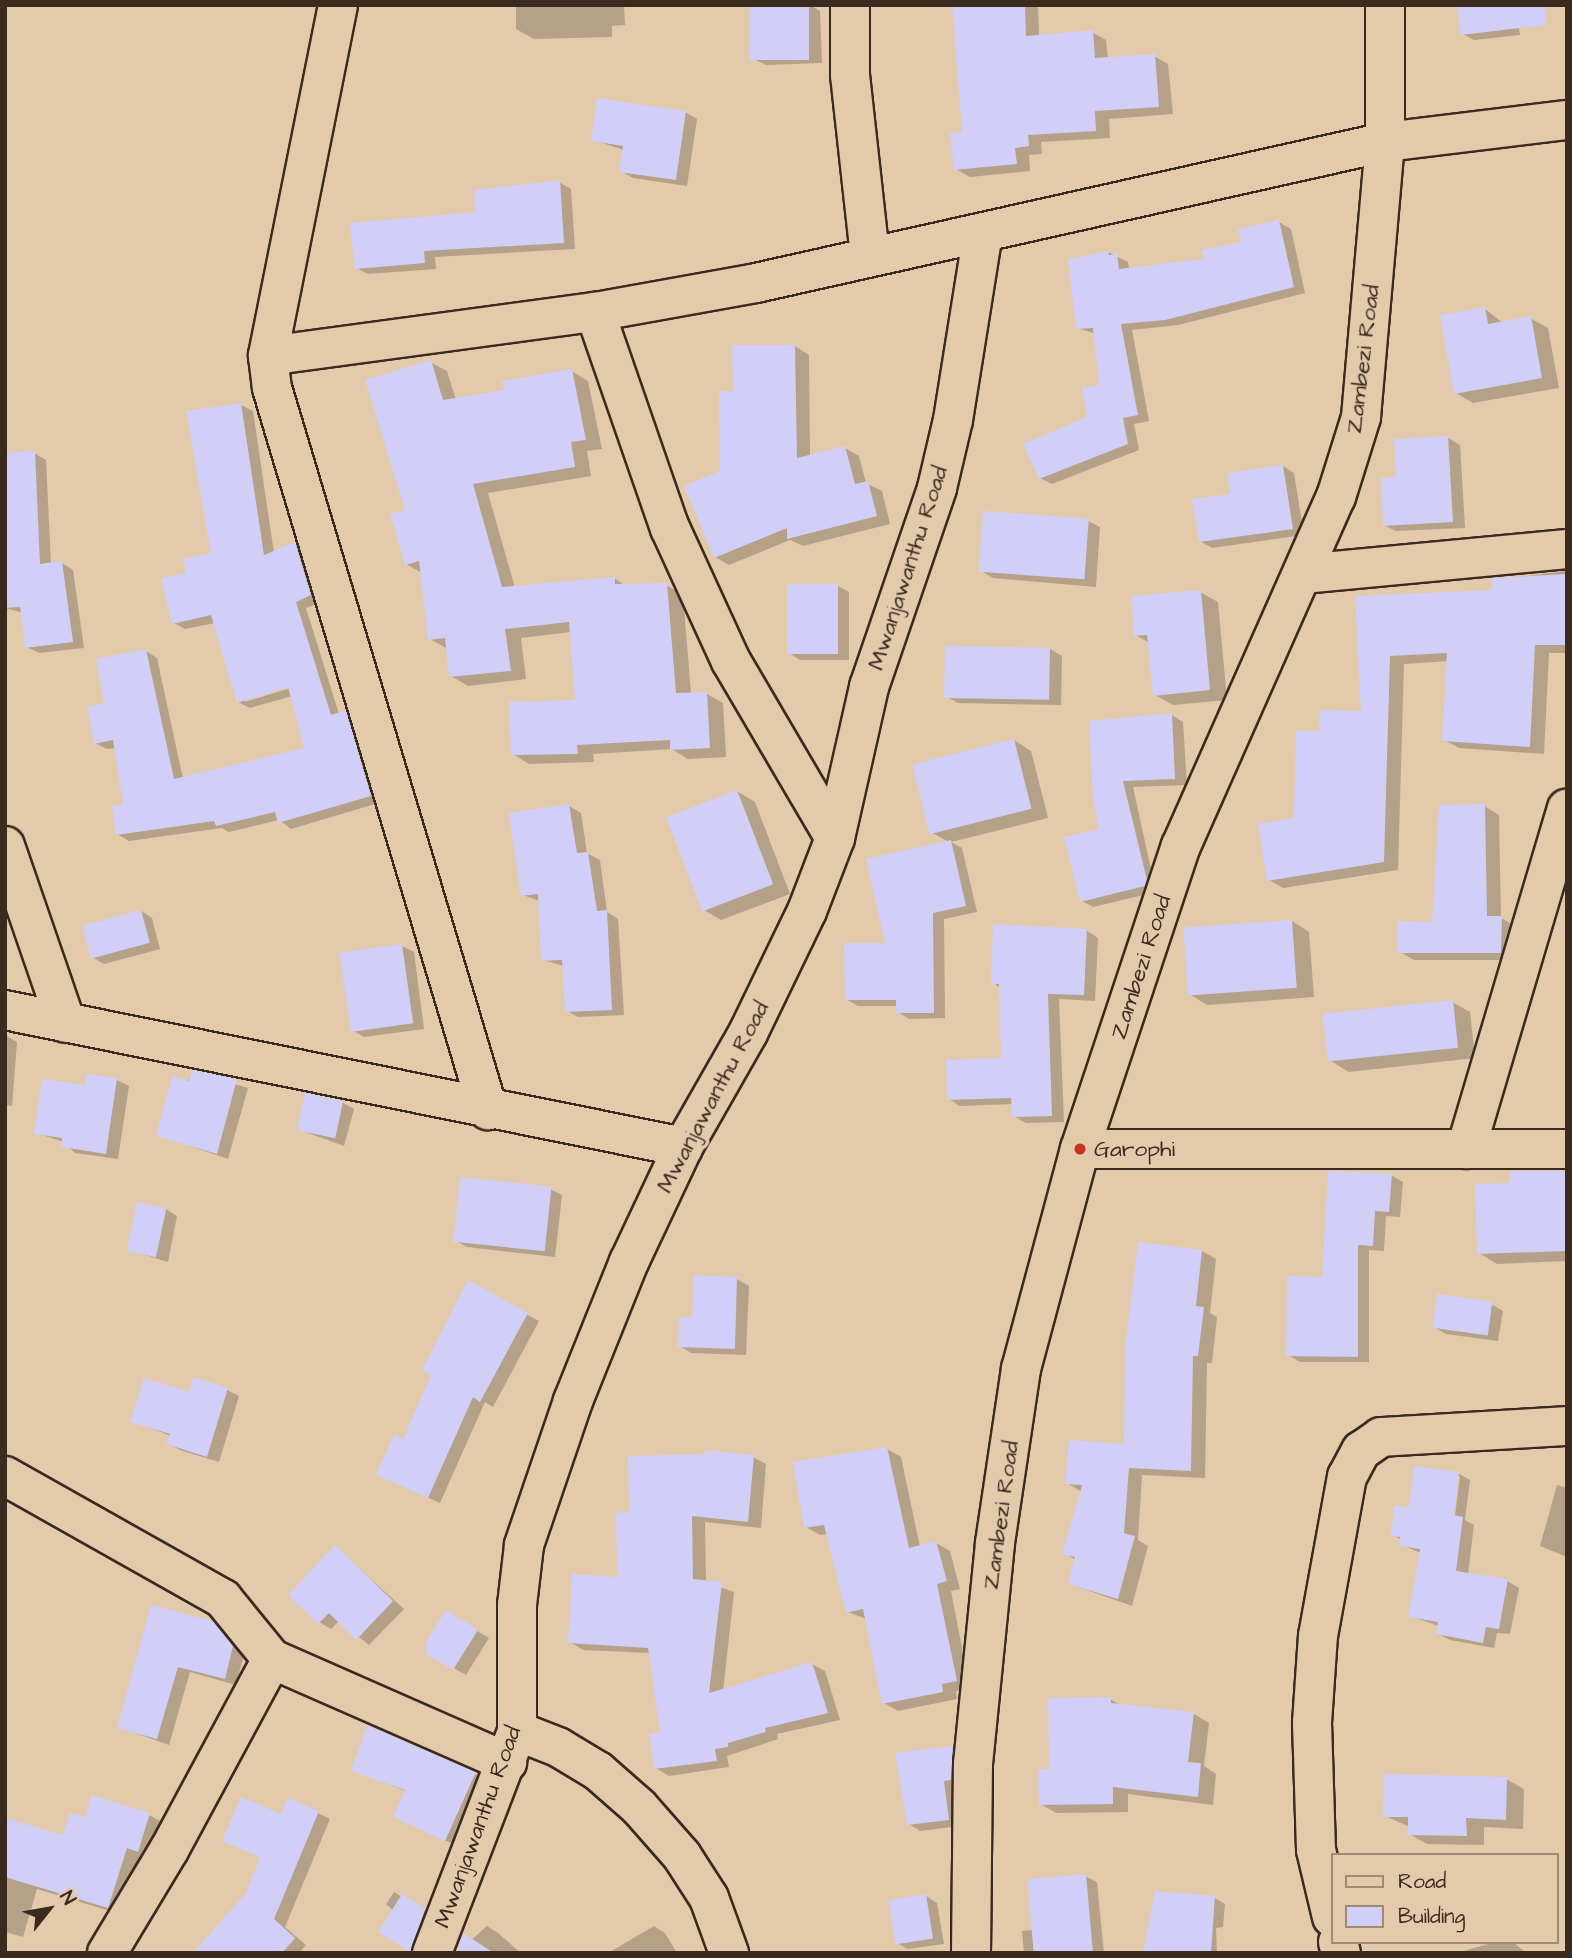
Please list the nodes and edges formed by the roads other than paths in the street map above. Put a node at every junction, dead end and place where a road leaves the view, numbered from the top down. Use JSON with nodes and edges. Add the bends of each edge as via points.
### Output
{"nodes":[{"id":1,"x":338,"y":5,"type":"edge"},
{"id":2,"x":850,"y":5,"type":"edge"},
{"id":3,"x":1385,"y":5,"type":"edge"},
{"id":4,"x":1567,"y":120,"type":"edge"},
{"id":5,"x":1385,"y":142,"type":"junction"},
{"id":6,"x":983,"y":233,"type":"junction"},
{"id":7,"x":870,"y":256,"type":"junction"},
{"id":8,"x":595,"y":312,"type":"junction"},
{"id":9,"x":268,"y":356,"type":"junction"},
{"id":10,"x":1567,"y":549,"type":"edge"},
{"id":11,"x":1303,"y":573,"type":"junction"},
{"id":12,"x":1567,"y":809,"type":"edge"},
{"id":13,"x":835,"y":838,"type":"junction"},
{"id":14,"x":5,"y":846,"type":"edge"},
{"id":15,"x":5,"y":1010,"type":"edge"},
{"id":16,"x":66,"y":1023,"type":"junction"},
{"id":17,"x":488,"y":1110,"type":"junction"},
{"id":18,"x":683,"y":1147,"type":"junction"},
{"id":19,"x":1080,"y":1149,"type":"junction"},
{"id":20,"x":1466,"y":1149,"type":"junction"},
{"id":21,"x":1567,"y":1149,"type":"edge"},
{"id":22,"x":1567,"y":1426,"type":"edge"},
{"id":23,"x":5,"y":1476,"type":"edge"},
{"id":24,"x":272,"y":1659,"type":"junction"},
{"id":25,"x":512,"y":1746,"type":"junction"},
{"id":26,"x":1330,"y":1908,"type":"edge"},
{"id":27,"x":107,"y":1953,"type":"edge"},
{"id":28,"x":432,"y":1953,"type":"edge"},
{"id":29,"x":729,"y":1953,"type":"edge"},
{"id":30,"x":971,"y":1953,"type":"edge"}],
"edges":[{"from":1,"to":9,"type":"street"},
{"from":2,"to":7,"type":"street","via":[[850,75]]},
{"from":3,"to":5,"type":"street","name":"Zambezi Road"},
{"from":4,"to":5,"type":"street"},
{"from":5,"to":6,"type":"street"},
{"from":5,"to":11,"type":"street","name":"Zambezi Road","via":[[1360,417],[1336,497]]},
{"from":6,"to":7,"type":"street"},
{"from":6,"to":13,"type":"street","name":"Mwanjawanthu Road","via":[[953,420],[937,488],[869,687]]},
{"from":7,"to":8,"type":"street","via":[[756,283]]},
{"from":8,"to":9,"type":"street"},
{"from":8,"to":13,"type":"street","via":[[670,528],[731,661]]},
{"from":9,"to":17,"type":"street","via":[[272,388]]},
{"from":10,"to":11,"type":"street"},
{"from":11,"to":19,"type":"street","name":"Zambezi Road","via":[[1181,846]]},
{"from":12,"to":20,"type":"street"},
{"from":13,"to":18,"type":"street","name":"Mwanjawanthu Road","via":[[807,911],[754,1021]]},
{"from":14,"to":16,"type":"street"},
{"from":15,"to":16,"type":"street"},
{"from":16,"to":17,"type":"street"},
{"from":17,"to":18,"type":"street"},
{"from":18,"to":25,"type":"street","name":"Mwanjawanthu Road","via":[[629,1262],[573,1401],[524,1545]]},
{"from":19,"to":20,"type":"street"},
{"from":19,"to":30,"type":"street","name":"Zambezi Road","via":[[1021,1369],[995,1543],[973,1764]]},
{"from":20,"to":21,"type":"street"},
{"from":22,"to":26,"type":"street","via":[[1381,1437],[1361,1451],[1347,1477],[1318,1636],[1312,1723],[1316,1850]]},
{"from":23,"to":24,"type":"street","via":[[223,1598]]},
{"from":24,"to":25,"type":"street"},
{"from":24,"to":27,"type":"street","via":[[169,1850]]},
{"from":25,"to":28,"type":"street","name":"Mwanjawanthu Road"},
{"from":25,"to":29,"type":"street","via":[[558,1747],[598,1771],[639,1807],[682,1856],[709,1898]]}]}
